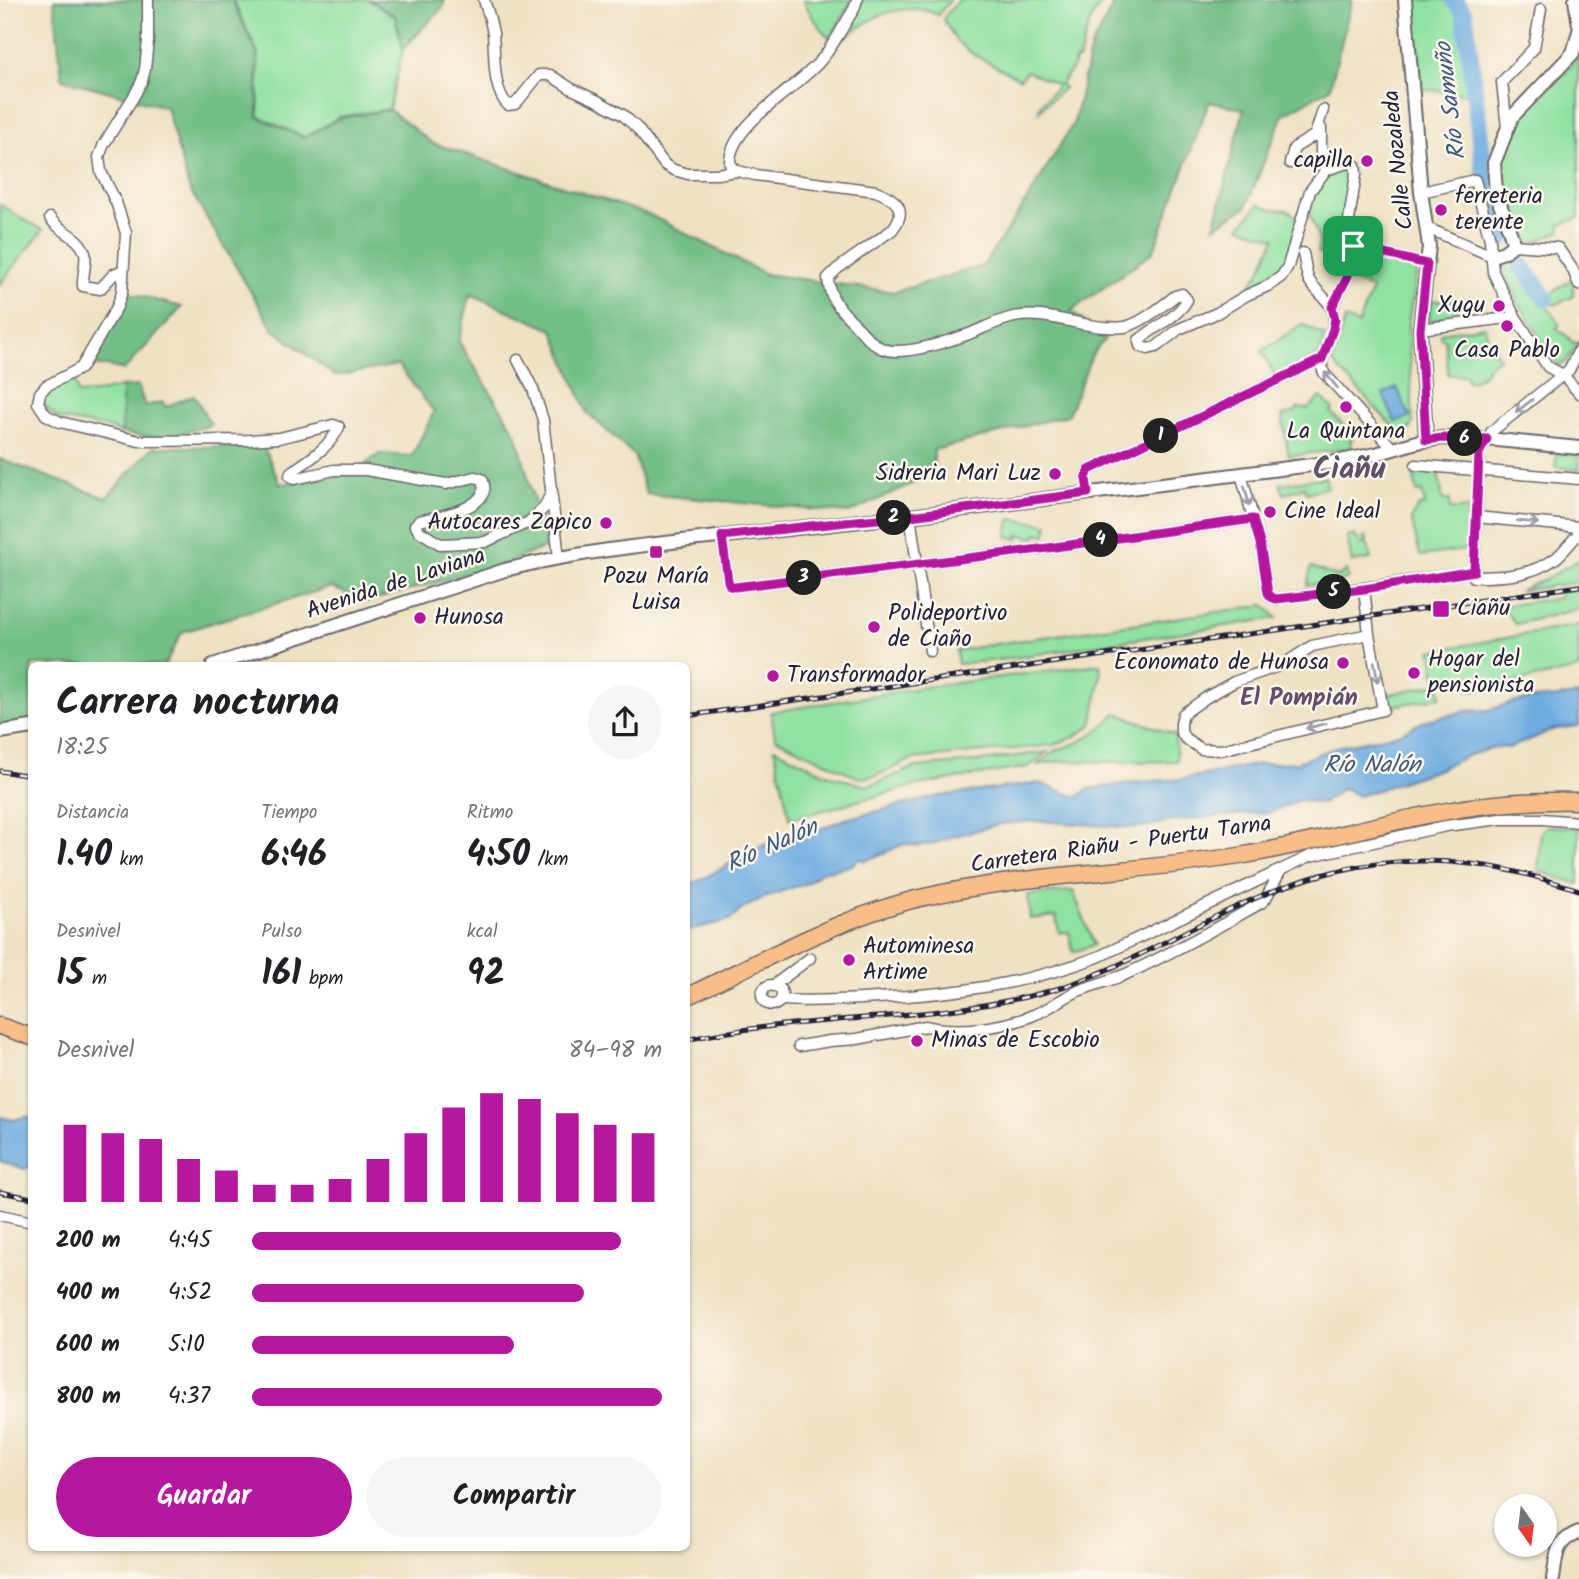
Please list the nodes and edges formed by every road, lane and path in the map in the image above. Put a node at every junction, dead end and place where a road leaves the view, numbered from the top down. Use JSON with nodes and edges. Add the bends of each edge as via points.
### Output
{"nodes":[{"id":1,"x":148,"y":0,"type":"edge"},
{"id":2,"x":484,"y":0,"type":"edge"},
{"id":3,"x":857,"y":0,"type":"edge"},
{"id":4,"x":1405,"y":0,"type":"edge"},
{"id":5,"x":1575,"y":0,"type":"edge"},
{"id":6,"x":1541,"y":9,"type":"dead end"},
{"id":7,"x":1579,"y":24,"type":"edge"},
{"id":8,"x":1579,"y":31,"type":"edge"},
{"id":9,"x":1508,"y":128,"type":"junction"},
{"id":10,"x":1290,"y":163,"type":"dead end"},
{"id":11,"x":1332,"y":167,"type":"junction"},
{"id":12,"x":737,"y":172,"type":"junction"},
{"id":13,"x":1421,"y":192,"type":"junction"},
{"id":14,"x":50,"y":218,"type":"dead end"},
{"id":15,"x":1427,"y":228,"type":"junction"},
{"id":16,"x":1513,"y":245,"type":"junction"},
{"id":17,"x":1353,"y":246,"type":"junction"},
{"id":18,"x":1303,"y":253,"type":"dead end"},
{"id":19,"x":1492,"y":256,"type":"junction"},
{"id":20,"x":1427,"y":264,"type":"junction"},
{"id":21,"x":122,"y":270,"type":"junction"},
{"id":22,"x":1579,"y":285,"type":"edge"},
{"id":23,"x":1332,"y":307,"type":"junction"},
{"id":24,"x":1515,"y":317,"type":"junction"},
{"id":25,"x":1420,"y":330,"type":"junction"},
{"id":26,"x":1579,"y":350,"type":"edge"},
{"id":27,"x":1322,"y":359,"type":"junction"},
{"id":28,"x":518,"y":360,"type":"dead end"},
{"id":29,"x":1563,"y":375,"type":"junction"},
{"id":30,"x":1579,"y":393,"type":"edge"},
{"id":31,"x":1487,"y":439,"type":"junction"},
{"id":32,"x":1426,"y":440,"type":"junction"},
{"id":33,"x":1579,"y":448,"type":"edge"},
{"id":34,"x":1392,"y":449,"type":"junction"},
{"id":35,"x":1416,"y":465,"type":"dead end"},
{"id":36,"x":1478,"y":470,"type":"junction"},
{"id":37,"x":1241,"y":474,"type":"junction"},
{"id":38,"x":1579,"y":480,"type":"edge"},
{"id":39,"x":552,"y":491,"type":"junction"},
{"id":40,"x":1088,"y":493,"type":"junction"},
{"id":41,"x":910,"y":516,"type":"junction"},
{"id":42,"x":1476,"y":517,"type":"junction"},
{"id":43,"x":1253,"y":519,"type":"junction"},
{"id":44,"x":1579,"y":527,"type":"edge"},
{"id":45,"x":1579,"y":533,"type":"edge"},
{"id":46,"x":722,"y":536,"type":"junction"},
{"id":47,"x":559,"y":558,"type":"junction"},
{"id":48,"x":917,"y":563,"type":"junction"},
{"id":49,"x":1474,"y":574,"type":"junction"},
{"id":50,"x":1364,"y":589,"type":"junction"},
{"id":51,"x":1369,"y":635,"type":"junction"},
{"id":52,"x":930,"y":651,"type":"dead end"},
{"id":53,"x":222,"y":662,"type":"edge"},
{"id":54,"x":28,"y":728,"type":"edge"},
{"id":55,"x":0,"y":732,"type":"edge"},
{"id":56,"x":1579,"y":791,"type":"edge"},
{"id":57,"x":1579,"y":801,"type":"edge"},
{"id":58,"x":1531,"y":802,"type":"junction"},
{"id":59,"x":1496,"y":804,"type":"junction"},
{"id":60,"x":1579,"y":811,"type":"edge"},
{"id":61,"x":1579,"y":822,"type":"edge"},
{"id":62,"x":1281,"y":869,"type":"junction"},
{"id":63,"x":810,"y":958,"type":"dead end"},
{"id":64,"x":784,"y":977,"type":"junction"},
{"id":65,"x":773,"y":986,"type":"junction"},
{"id":66,"x":690,"y":995,"type":"edge"},
{"id":67,"x":782,"y":996,"type":"junction"},
{"id":68,"x":0,"y":1026,"type":"edge"},
{"id":69,"x":28,"y":1036,"type":"edge"},
{"id":70,"x":799,"y":1046,"type":"dead end"},
{"id":71,"x":0,"y":1215,"type":"edge"},
{"id":72,"x":28,"y":1221,"type":"edge"},
{"id":73,"x":1579,"y":1532,"type":"edge"},
{"id":74,"x":1553,"y":1579,"type":"edge"}],
"edges":[{"from":1,"to":21,"type":"street","via":[[142,81],[99,158],[126,233]]},
{"from":2,"to":12,"type":"street","via":[[501,98],[508,105],[519,101],[536,78],[550,75],[627,118],[665,165],[688,174]]},
{"from":3,"to":12,"type":"street","via":[[821,61],[735,141],[729,155]]},
{"from":4,"to":13,"type":"street","name":"Calle Nozaleda"},
{"from":5,"to":7,"type":"street"},
{"from":6,"to":9,"type":"street","via":[[1534,48],[1502,82]]},
{"from":8,"to":9,"type":"street","via":[[1573,53],[1512,117]]},
{"from":9,"to":16,"type":"street","via":[[1493,163],[1496,193]]},
{"from":10,"to":11,"type":"street","via":[[1294,148],[1315,135],[1323,110],[1321,159]]},
{"from":11,"to":12,"type":"street","via":[[1310,191],[1282,276],[1147,349],[1139,340],[1185,304],[1182,294],[1124,327],[1034,315],[919,348],[880,348],[833,298],[828,278],[900,221],[895,201],[876,191]]},
{"from":11,"to":17,"type":"street","via":[[1355,165],[1348,227]]},
{"from":13,"to":15,"type":"street","name":"Calle Nozaleda"},
{"from":13,"to":19,"type":"street","via":[[1475,180]]},
{"from":14,"to":21,"type":"street","via":[[74,237],[85,253],[83,286],[100,289]]},
{"from":15,"to":19,"type":"street"},
{"from":15,"to":20,"type":"street","name":"Calle Nozaleda"},
{"from":16,"to":19,"type":"street"},
{"from":16,"to":22,"type":"street","via":[[1558,248]]},
{"from":17,"to":20,"type":"street"},
{"from":17,"to":23,"type":"street","via":[[1348,276]]},
{"from":18,"to":23,"type":"street","via":[[1308,278]]},
{"from":19,"to":24,"type":"street","via":[[1493,272]]},
{"from":20,"to":25,"type":"street","name":"Calle Nozaleda"},
{"from":21,"to":39,"type":"street","via":[[117,307],[81,368],[40,393],[38,404],[46,415],[139,441],[279,438],[333,425],[339,427],[337,431],[290,476],[366,470],[446,484],[482,479],[484,494],[472,506],[415,525],[440,544],[485,542],[529,522],[544,508]]},
{"from":23,"to":27,"type":"street","via":[[1335,319]]},
{"from":24,"to":25,"type":"street"},
{"from":24,"to":29,"type":"street","via":[[1549,367]]},
{"from":25,"to":32,"type":"street","name":"Calle Nozaleda"},
{"from":26,"to":29,"type":"street"},
{"from":34,"to":27,"type":"street","one_way":true,"via":[[1324,373]]},
{"from":27,"to":40,"type":"street","via":[[1089,470]]},
{"from":28,"to":39,"type":"street","via":[[543,420]]},
{"from":29,"to":30,"type":"street"},
{"from":29,"to":31,"type":"street","one_way":true},
{"from":31,"to":32,"type":"street","name":"Avenida de Laviana"},
{"from":31,"to":33,"type":"street","name":"Avenida de Laviana"},
{"from":31,"to":36,"type":"street","via":[[1479,453]]},
{"from":32,"to":34,"type":"street","name":"Avenida de Laviana"},
{"from":34,"to":37,"type":"street","name":"Avenida de Laviana","via":[[1354,459]]},
{"from":35,"to":36,"type":"street"},
{"from":36,"to":38,"type":"street"},
{"from":36,"to":42,"type":"street"},
{"from":37,"to":40,"type":"street","name":"Avenida de Laviana"},
{"from":37,"to":43,"type":"street","one_way":true},
{"from":39,"to":47,"type":"street"},
{"from":40,"to":41,"type":"street","name":"Avenida de Laviana"},
{"from":41,"to":46,"type":"street","name":"Avenida de Laviana"},
{"from":41,"to":48,"type":"street"},
{"from":42,"to":44,"type":"street","one_way":true},
{"from":42,"to":49,"type":"street"},
{"from":43,"to":48,"type":"street"},
{"from":43,"to":50,"type":"street","via":[[1271,597]]},
{"from":45,"to":49,"type":"street","via":[[1557,557],[1535,570],[1507,576]]},
{"from":46,"to":47,"type":"street","name":"Avenida de Laviana"},
{"from":46,"to":48,"type":"street","via":[[728,581],[735,587]]},
{"from":47,"to":53,"type":"street","name":"Avenida de Laviana","via":[[505,570]]},
{"from":48,"to":52,"type":"street"},
{"from":49,"to":50,"type":"street"},
{"from":50,"to":51,"type":"street"},
{"from":51,"to":51,"type":"street","one_way":true,"via":[[1383,710],[1221,750],[1201,749],[1181,732],[1183,714],[1234,682],[1284,664],[1312,646]]},
{"from":54,"to":55,"type":"street"},
{"from":56,"to":59,"type":"main road","via":[[1512,797]]},
{"from":57,"to":58,"type":"main road","name":"Carretera Riañu - Puertu Tarna"},
{"from":58,"to":59,"type":"main road","name":"Carretera Riañu - Puertu Tarna"},
{"from":58,"to":60,"type":"main road"},
{"from":59,"to":66,"type":"main road","name":"Carretera Riañu - Puertu Tarna","via":[[1236,856],[1028,879],[916,899],[854,919]]},
{"from":61,"to":62,"type":"street","via":[[1500,819],[1446,826],[1310,856]]},
{"from":62,"to":67,"type":"street","via":[[1098,957],[1042,974],[926,996],[811,1002]]},
{"from":62,"to":70,"type":"street","via":[[1261,903],[1149,963],[1034,1015],[992,1027],[926,1026]]},
{"from":63,"to":64,"type":"street"},
{"from":64,"to":65,"type":"street"},
{"from":64,"to":67,"type":"street"},
{"from":65,"to":67,"type":"street"},
{"from":65,"to":67,"type":"street","via":[[763,991],[762,999],[775,1005]]},
{"from":68,"to":69,"type":"main road"},
{"from":71,"to":72,"type":"street"},
{"from":73,"to":74,"type":"street","via":[[1562,1542]]}]}
